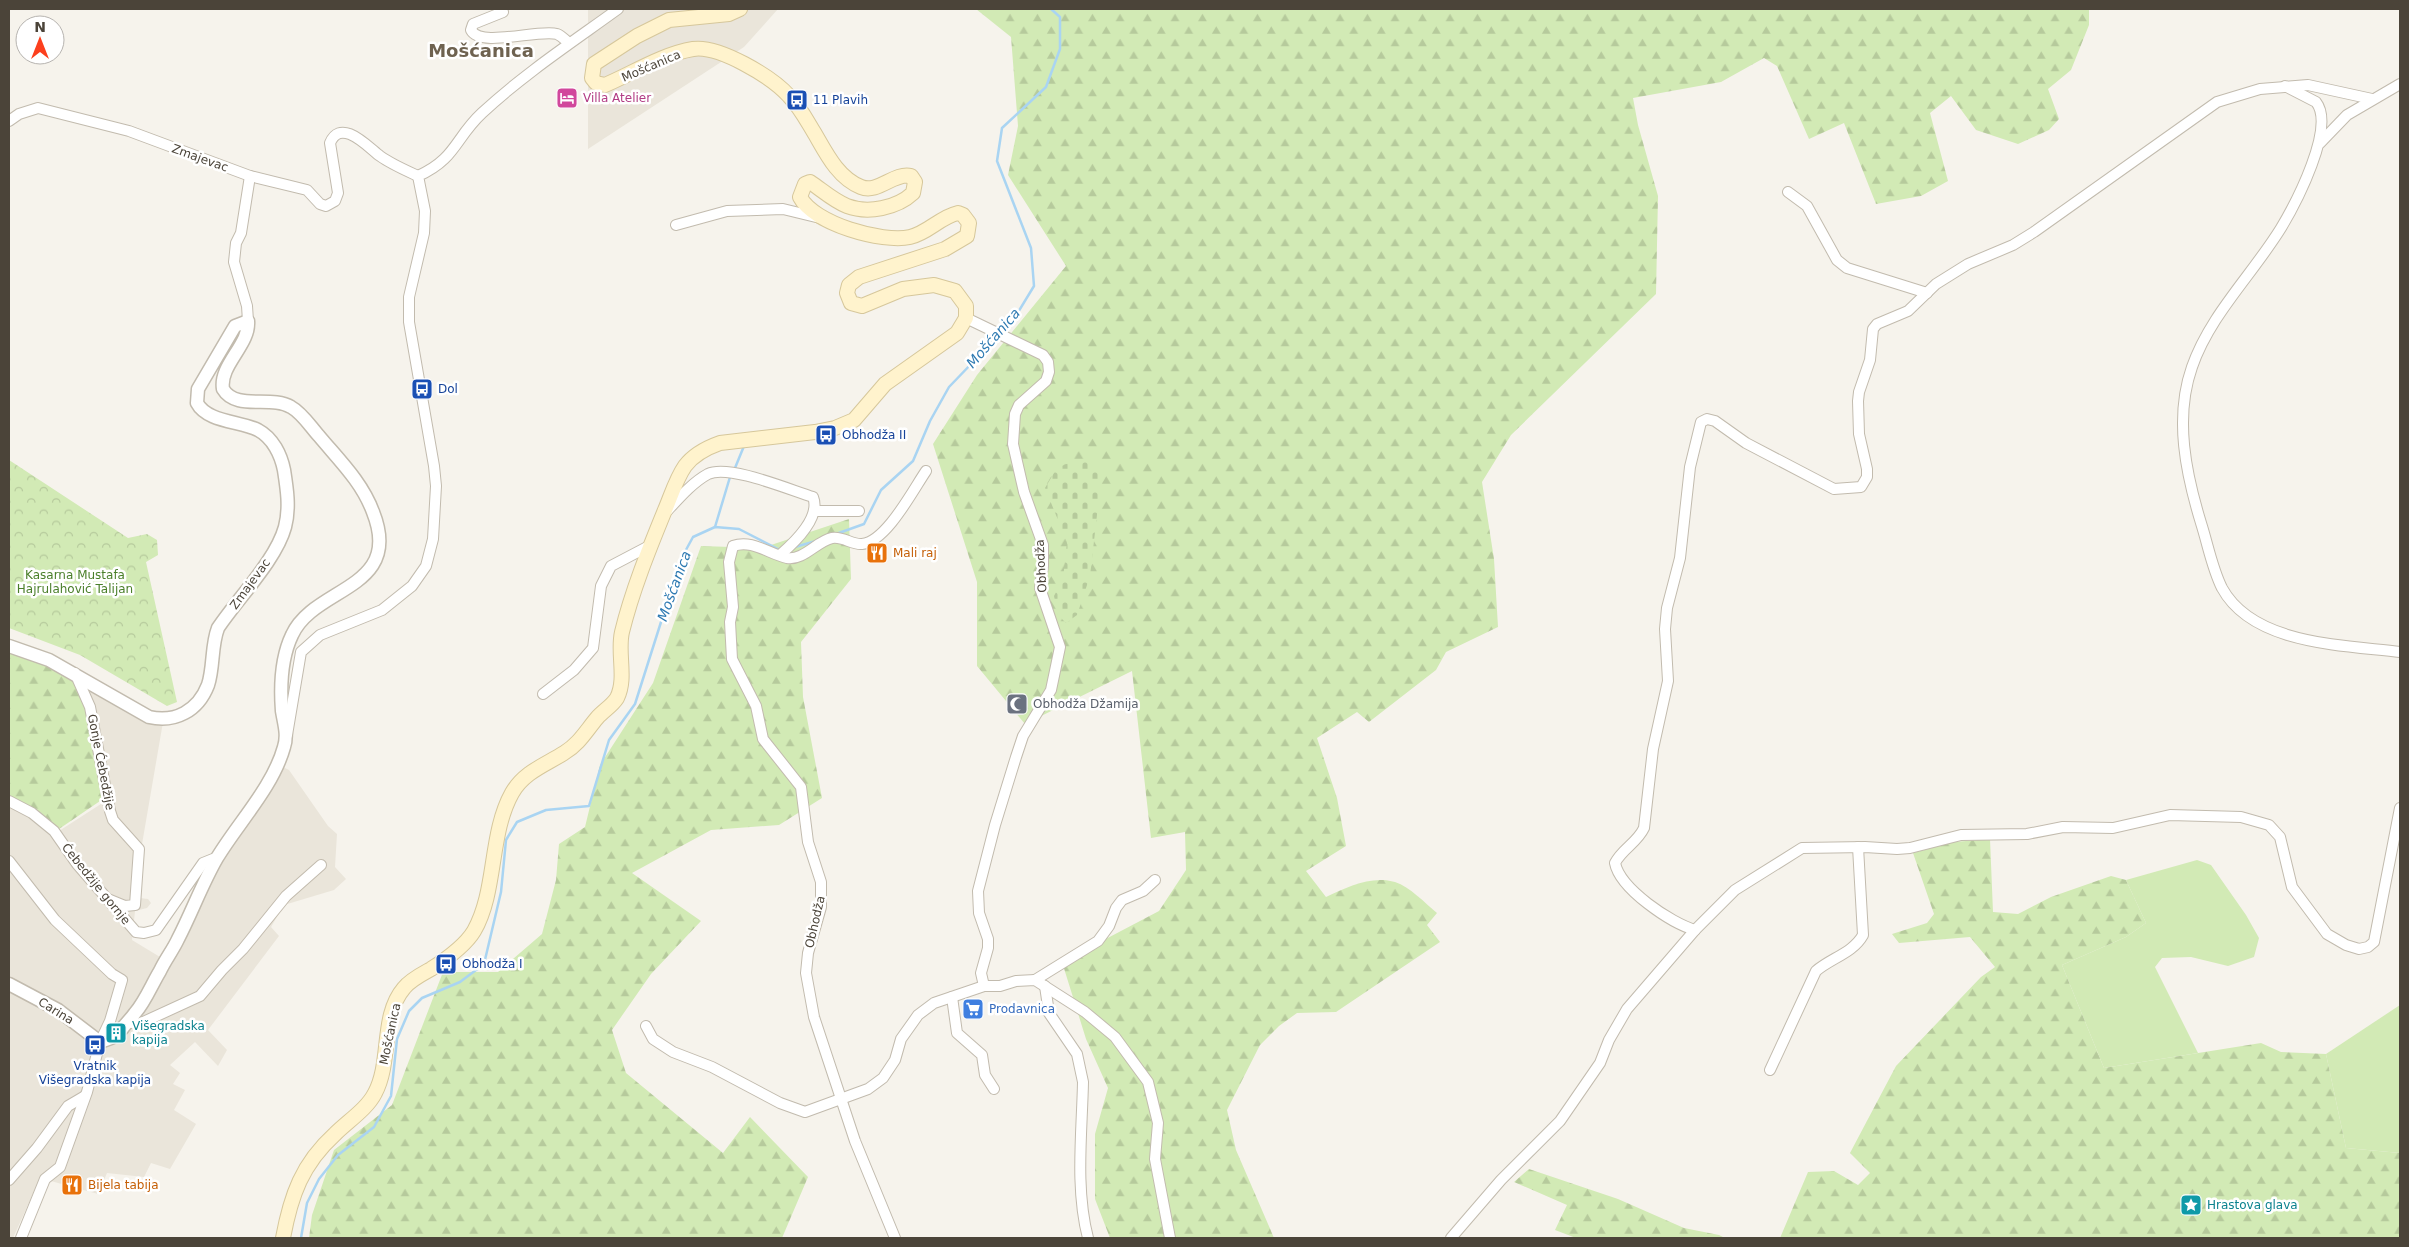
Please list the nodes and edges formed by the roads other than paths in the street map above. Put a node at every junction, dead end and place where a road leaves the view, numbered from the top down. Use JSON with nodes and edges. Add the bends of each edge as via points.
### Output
{"nodes":[{"id":1,"x":618,"y":9,"type":"edge"},
{"id":2,"x":740,"y":9,"type":"edge"},
{"id":3,"x":503,"y":12,"type":"dead end"},
{"id":4,"x":569,"y":43,"type":"junction"},
{"id":5,"x":2400,"y":84,"type":"edge"},
{"id":6,"x":2284,"y":86,"type":"junction"},
{"id":7,"x":2372,"y":98,"type":"junction"},
{"id":8,"x":9,"y":121,"type":"edge"},
{"id":9,"x":2320,"y":143,"type":"junction"},
{"id":10,"x":250,"y":176,"type":"junction"},
{"id":11,"x":418,"y":176,"type":"junction"},
{"id":12,"x":1788,"y":192,"type":"dead end"},
{"id":13,"x":820,"y":218,"type":"junction"},
{"id":14,"x":676,"y":225,"type":"dead end"},
{"id":15,"x":1927,"y":293,"type":"junction"},
{"id":16,"x":966,"y":318,"type":"junction"},
{"id":17,"x":248,"y":321,"type":"junction"},
{"id":18,"x":926,"y":471,"type":"dead end"},
{"id":19,"x":814,"y":511,"type":"junction"},
{"id":20,"x":858,"y":511,"type":"dead end"},
{"id":21,"x":663,"y":514,"type":"junction"},
{"id":22,"x":650,"y":545,"type":"junction"},
{"id":23,"x":781,"y":554,"type":"junction"},
{"id":24,"x":9,"y":646,"type":"edge"},
{"id":25,"x":2400,"y":652,"type":"edge"},
{"id":26,"x":76,"y":673,"type":"junction"},
{"id":27,"x":544,"y":694,"type":"dead end"},
{"id":28,"x":286,"y":739,"type":"junction"},
{"id":29,"x":9,"y":801,"type":"edge"},
{"id":30,"x":2400,"y":808,"type":"edge"},
{"id":31,"x":1858,"y":847,"type":"junction"},
{"id":32,"x":218,"y":857,"type":"junction"},
{"id":33,"x":9,"y":861,"type":"edge"},
{"id":34,"x":321,"y":865,"type":"dead end"},
{"id":35,"x":1155,"y":880,"type":"dead end"},
{"id":36,"x":107,"y":899,"type":"junction"},
{"id":37,"x":1695,"y":930,"type":"junction"},
{"id":38,"x":1035,"y":980,"type":"junction"},
{"id":39,"x":9,"y":984,"type":"edge"},
{"id":40,"x":984,"y":986,"type":"junction"},
{"id":41,"x":1045,"y":986,"type":"junction"},
{"id":42,"x":952,"y":997,"type":"junction"},
{"id":43,"x":124,"y":1025,"type":"joint"},
{"id":44,"x":646,"y":1026,"type":"dead end"},
{"id":45,"x":105,"y":1040,"type":"junction"},
{"id":46,"x":1770,"y":1070,"type":"dead end"},
{"id":47,"x":994,"y":1089,"type":"dead end"},
{"id":48,"x":85,"y":1096,"type":"junction"},
{"id":49,"x":840,"y":1099,"type":"junction"},
{"id":50,"x":9,"y":1180,"type":"edge"},
{"id":51,"x":21,"y":1238,"type":"edge"},
{"id":52,"x":282,"y":1238,"type":"edge"},
{"id":53,"x":895,"y":1238,"type":"edge"},
{"id":54,"x":1088,"y":1238,"type":"edge"},
{"id":55,"x":1170,"y":1238,"type":"edge"},
{"id":56,"x":1451,"y":1238,"type":"edge"}],
"edges":[{"from":1,"to":4,"type":"street"},
{"from":2,"to":13,"type":"main road","name":"Mošćanica","via":[[729,14],[669,20],[598,60],[592,78],[596,83],[606,85],[676,53],[704,48],[717,51],[777,84],[790,96],[833,164],[846,178],[864,188],[872,188],[905,174],[914,182],[913,193],[906,200],[871,210],[848,207],[810,182],[805,184],[800,197],[803,204]]},
{"from":3,"to":4,"type":"street","via":[[474,24],[470,30],[485,39],[549,33],[560,35]]},
{"from":4,"to":11,"type":"street","via":[[480,114],[442,163]]},
{"from":5,"to":7,"type":"street"},
{"from":6,"to":7,"type":"street","via":[[2328,88]]},
{"from":6,"to":9,"type":"street","via":[[2320,107],[2323,123]]},
{"from":6,"to":15,"type":"street","via":[[2260,88],[2217,102],[2034,232],[1968,264]]},
{"from":7,"to":9,"type":"street","via":[[2341,119]]},
{"from":8,"to":10,"type":"street","name":"Zmajevac","via":[[28,110],[51,110],[129,131]]},
{"from":9,"to":25,"type":"street","via":[[2281,228],[2204,338],[2191,369],[2185,404],[2187,472],[2218,578],[2229,598],[2247,615],[2273,631],[2312,640]]},
{"from":10,"to":11,"type":"street","name":"Zmajevac","via":[[300,188],[320,204],[331,205],[338,193],[330,143],[339,134],[349,133],[360,138],[381,157]]},
{"from":10,"to":17,"type":"street","via":[[234,262]]},
{"from":11,"to":28,"type":"street","via":[[425,211],[424,233],[410,297],[409,322],[436,486],[431,552],[412,586],[382,610],[320,635],[301,652]]},
{"from":12,"to":15,"type":"street","via":[[1807,206],[1837,260],[1847,268]]},
{"from":13,"to":14,"type":"street","name":"Mošćanica","via":[[783,209],[727,211]]},
{"from":13,"to":16,"type":"main road","name":"Mošćanica","via":[[863,233],[893,238],[925,232],[952,214],[963,215],[969,229],[967,236],[960,241],[860,277],[849,285],[847,293],[851,303],[862,306],[918,286],[951,288],[966,306]]},
{"from":15,"to":37,"type":"street","via":[[1908,311],[1877,324],[1873,329],[1870,360],[1858,402],[1859,434],[1867,469],[1867,477],[1861,487],[1834,489],[1746,443],[1715,421],[1707,419],[1699,426],[1690,467],[1680,558],[1667,608],[1668,681],[1653,749],[1644,828],[1639,838],[1618,856],[1615,863],[1616,870],[1636,894],[1680,926]]},
{"from":16,"to":21,"type":"main road","name":"Mošćanica","via":[[957,333],[885,384],[854,420],[815,432],[735,440],[705,448],[685,467]]},
{"from":16,"to":40,"type":"street","name":"Obhodža","via":[[1043,355],[1048,362],[1046,381],[1019,405],[1015,414],[1013,444],[1024,492],[1043,545],[1040,588],[1060,647],[1051,690],[1023,736],[978,891],[979,912],[988,939],[982,973]]},
{"from":17,"to":26,"type":"street","name":"Zmajevac","via":[[235,326],[196,397],[199,408],[259,431],[276,449],[282,461],[288,495],[280,540],[218,628],[208,684],[187,712],[161,720],[149,717]]},
{"from":17,"to":28,"type":"street","via":[[247,332],[223,377],[226,394],[232,398],[280,403],[302,416],[365,493],[379,533],[377,554],[371,567],[350,588],[303,618],[293,632],[283,655]]},
{"from":18,"to":23,"type":"street","name":"Obhodža","via":[[880,536],[862,544],[832,538],[797,557],[788,558]]},
{"from":19,"to":20,"type":"street"},
{"from":19,"to":21,"type":"street","via":[[813,497],[724,471],[709,474]]},
{"from":19,"to":23,"type":"street","via":[[794,542]]},
{"from":21,"to":22,"type":"main road","name":"Mošćanica"},
{"from":22,"to":27,"type":"street","via":[[611,566],[601,586],[593,648],[574,670]]},
{"from":22,"to":52,"type":"main road","name":"Mošćanica","via":[[622,633],[622,681],[617,698],[576,745],[523,778],[512,793],[499,832],[482,910],[473,932],[460,947],[405,986],[398,996],[383,1070],[375,1092],[306,1168],[294,1192]]},
{"from":23,"to":49,"type":"street","name":"Obhodža","via":[[741,544],[732,546],[729,562],[733,607],[730,622],[732,659],[756,706],[763,739],[801,787],[804,799],[808,842],[822,890],[806,973],[814,1018]]},
{"from":24,"to":26,"type":"street","name":"Zmajevac"},
{"from":26,"to":36,"type":"street","name":"Gonje Ćebedžije","via":[[90,707],[113,820],[139,849],[135,905],[125,906]]},
{"from":28,"to":32,"type":"street","via":[[280,758],[260,795]]},
{"from":29,"to":36,"type":"street","name":"Ćebedžije gornje","via":[[32,813],[54,831]]},
{"from":30,"to":31,"type":"street","via":[[2374,942],[2359,949],[2327,934],[2296,896],[2280,837],[2274,830],[2263,822],[2241,817],[2170,814],[2113,828],[2063,827],[2027,834],[1961,835],[1897,849]]},
{"from":31,"to":37,"type":"street","via":[[1802,848],[1735,890]]},
{"from":31,"to":46,"type":"street","via":[[1863,935],[1851,948],[1816,971]]},
{"from":32,"to":36,"type":"street","name":"Ćebedžije gornje","via":[[203,862],[156,930],[136,932]]},
{"from":32,"to":43,"type":"street","via":[[178,941],[136,1013]]},
{"from":33,"to":45,"type":"street","via":[[55,920],[98,962],[122,980]]},
{"from":34,"to":43,"type":"street","via":[[286,896],[200,996],[139,1024]]},
{"from":35,"to":38,"type":"street","via":[[1142,891],[1122,900],[1098,941]]},
{"from":37,"to":56,"type":"street","via":[[1627,1009],[1600,1062],[1560,1121],[1501,1180]]},
{"from":38,"to":40,"type":"street"},
{"from":38,"to":41,"type":"street"},
{"from":39,"to":45,"type":"street","name":"Carina"},
{"from":40,"to":42,"type":"street"},
{"from":41,"to":54,"type":"street","via":[[1049,1014],[1076,1054],[1081,1068],[1080,1177]]},
{"from":41,"to":55,"type":"street","via":[[1085,1012],[1115,1037],[1148,1082],[1158,1123],[1155,1159]]},
{"from":42,"to":47,"type":"street","via":[[957,1033],[982,1055],[985,1075]]},
{"from":42,"to":49,"type":"street","via":[[934,1003],[918,1014],[901,1039],[895,1060],[883,1078],[868,1090]]},
{"from":44,"to":49,"type":"street","via":[[654,1038],[673,1052],[712,1067],[792,1108],[806,1112]]},
{"from":45,"to":48,"type":"street"},
{"from":48,"to":50,"type":"street","via":[[68,1106]]},
{"from":48,"to":51,"type":"street","via":[[60,1166],[46,1179]]},
{"from":49,"to":53,"type":"street","name":"Obhodža","via":[[878,1192],[880,1207]]}]}
